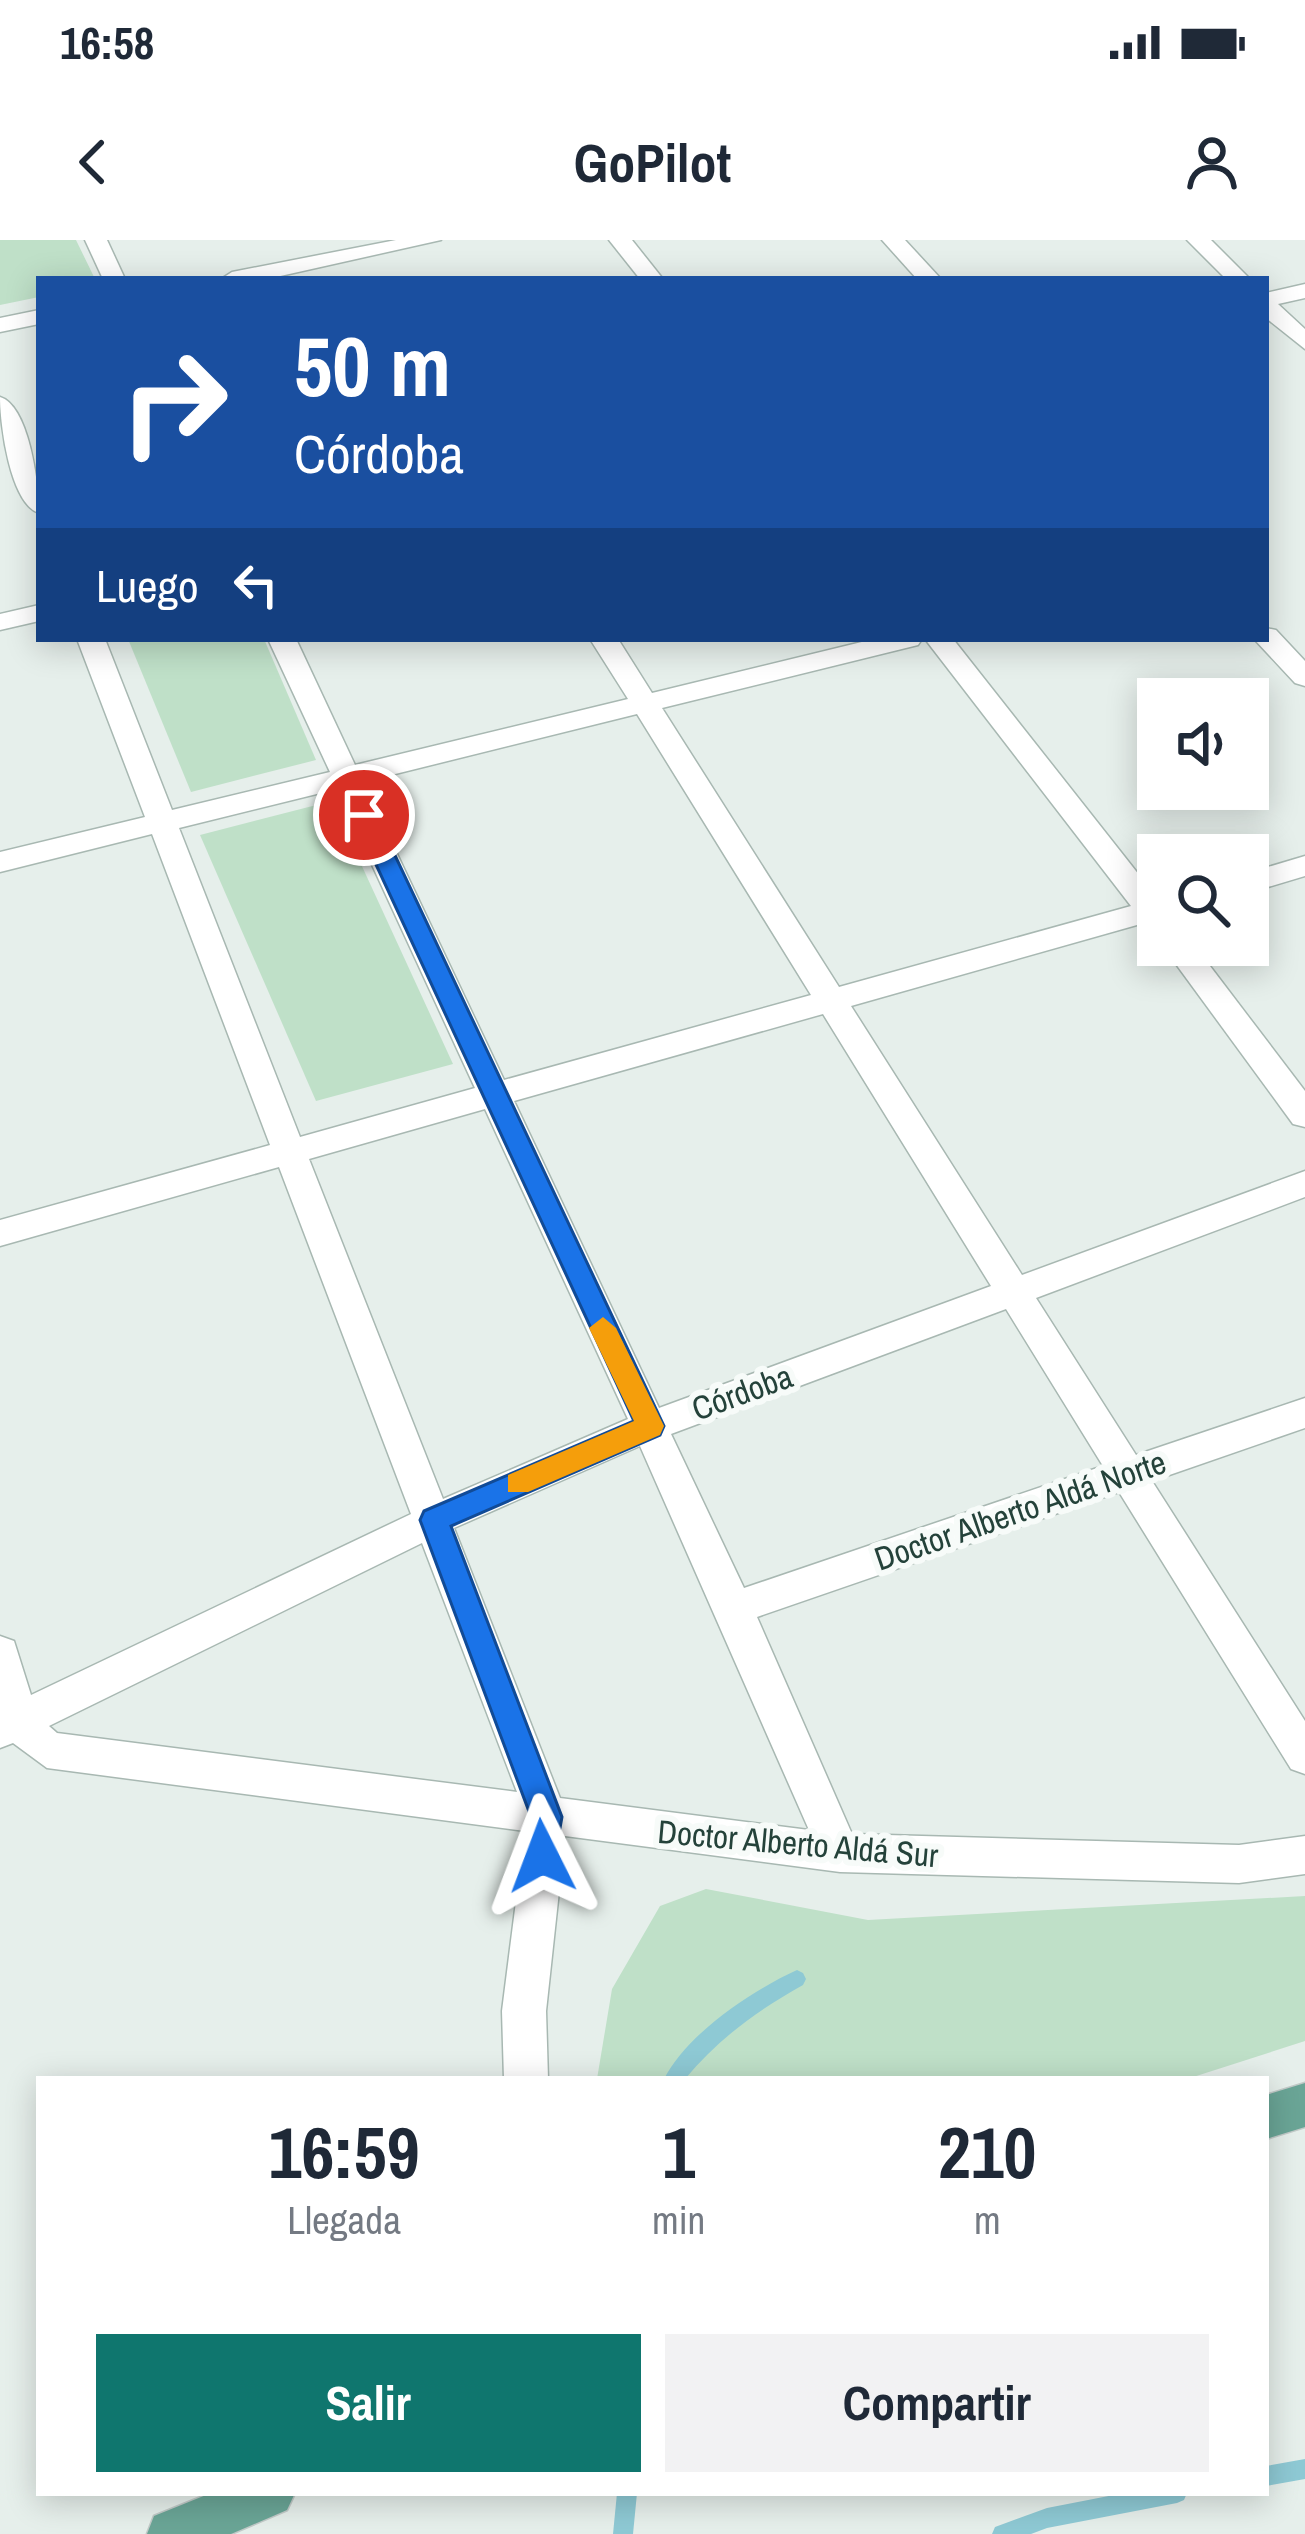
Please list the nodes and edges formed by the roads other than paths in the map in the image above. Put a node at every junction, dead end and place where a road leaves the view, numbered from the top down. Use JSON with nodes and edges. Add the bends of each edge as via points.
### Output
{"nodes":[{"id":1,"x":96,"y":240,"type":"edge"},
{"id":2,"x":430,"y":240,"type":"edge"},
{"id":3,"x":620,"y":240,"type":"edge"},
{"id":4,"x":893,"y":240,"type":"edge"},
{"id":5,"x":1198,"y":240,"type":"edge"},
{"id":6,"x":346,"y":248,"type":"edge"},
{"id":7,"x":113,"y":276,"type":"edge"},
{"id":8,"x":243,"y":276,"type":"edge"},
{"id":9,"x":362,"y":276,"type":"edge"},
{"id":10,"x":650,"y":276,"type":"edge"},
{"id":11,"x":927,"y":276,"type":"edge"},
{"id":12,"x":1236,"y":276,"type":"edge"},
{"id":13,"x":1305,"y":291,"type":"edge"},
{"id":14,"x":1269,"y":301,"type":"edge"},
{"id":15,"x":1269,"y":305,"type":"edge"},
{"id":16,"x":36,"y":318,"type":"edge"},
{"id":17,"x":0,"y":325,"type":"edge"},
{"id":18,"x":1291,"y":329,"type":"edge"},
{"id":19,"x":0,"y":404,"type":"edge"},
{"id":20,"x":36,"y":498,"type":"edge"},
{"id":21,"x":36,"y":614,"type":"edge"},
{"id":22,"x":0,"y":622,"type":"edge"},
{"id":23,"x":1305,"y":632,"type":"edge"},
{"id":24,"x":1269,"y":639,"type":"edge"},
{"id":25,"x":1269,"y":640,"type":"edge"},
{"id":26,"x":92,"y":642,"type":"edge"},
{"id":27,"x":283,"y":642,"type":"edge"},
{"id":28,"x":606,"y":642,"type":"edge"},
{"id":29,"x":896,"y":642,"type":"edge"},
{"id":30,"x":941,"y":642,"type":"edge"},
{"id":31,"x":1305,"y":677,"type":"edge"},
{"id":32,"x":644,"y":703,"type":"junction"},
{"id":33,"x":346,"y":776,"type":"junction"},
{"id":34,"x":165,"y":821,"type":"junction"},
{"id":35,"x":0,"y":862,"type":"edge"},
{"id":36,"x":1305,"y":866,"type":"edge"},
{"id":37,"x":1269,"y":877,"type":"edge"},
{"id":38,"x":1137,"y":889,"type":"edge"},
{"id":39,"x":1137,"y":918,"type":"edge"},
{"id":40,"x":1193,"y":966,"type":"edge"},
{"id":41,"x":831,"y":1000,"type":"junction"},
{"id":42,"x":491,"y":1093,"type":"junction"},
{"id":43,"x":1305,"y":1115,"type":"edge"},
{"id":44,"x":289,"y":1151,"type":"junction"},
{"id":45,"x":1305,"y":1184,"type":"edge"},
{"id":46,"x":0,"y":1234,"type":"edge"},
{"id":47,"x":1016,"y":1290,"type":"junction"},
{"id":48,"x":1305,"y":1413,"type":"edge"},
{"id":49,"x":650,"y":1426,"type":"junction"},
{"id":50,"x":1130,"y":1472,"type":"junction"},
{"id":51,"x":434,"y":1520,"type":"junction"},
{"id":52,"x":734,"y":1607,"type":"junction"},
{"id":53,"x":0,"y":1653,"type":"edge"},
{"id":54,"x":9,"y":1726,"type":"edge"},
{"id":55,"x":1305,"y":1756,"type":"edge"},
{"id":56,"x":547,"y":1817,"type":"junction"},
{"id":57,"x":840,"y":1853,"type":"junction"},
{"id":58,"x":1305,"y":1855,"type":"edge"},
{"id":59,"x":526,"y":2076,"type":"edge"},
{"id":60,"x":1305,"y":2105,"type":"edge"},
{"id":61,"x":1269,"y":2116,"type":"edge"},
{"id":62,"x":263,"y":2496,"type":"edge"},
{"id":63,"x":172,"y":2534,"type":"edge"}],
"edges":[{"from":1,"to":7,"type":"street"},
{"from":2,"to":6,"type":"street"},
{"from":3,"to":10,"type":"street"},
{"from":4,"to":11,"type":"street"},
{"from":5,"to":12,"type":"street"},
{"from":6,"to":8,"type":"street"},
{"from":6,"to":9,"type":"street"},
{"from":13,"to":14,"type":"street"},
{"from":15,"to":18,"type":"street"},
{"from":16,"to":17,"type":"street"},
{"from":19,"to":20,"type":"street"},
{"from":21,"to":22,"type":"street"},
{"from":23,"to":24,"type":"street"},
{"from":25,"to":31,"type":"street"},
{"from":26,"to":34,"type":"street"},
{"from":27,"to":33,"type":"street"},
{"from":28,"to":32,"type":"street"},
{"from":29,"to":32,"type":"street"},
{"from":30,"to":38,"type":"street"},
{"from":32,"to":33,"type":"street"},
{"from":32,"to":41,"type":"street"},
{"from":33,"to":34,"type":"street"},
{"from":33,"to":42,"type":"street"},
{"from":34,"to":35,"type":"street"},
{"from":34,"to":44,"type":"street"},
{"from":36,"to":37,"type":"street"},
{"from":39,"to":41,"type":"street"},
{"from":40,"to":43,"type":"street"},
{"from":41,"to":42,"type":"street"},
{"from":41,"to":47,"type":"street"},
{"from":42,"to":44,"type":"street"},
{"from":42,"to":49,"type":"street"},
{"from":44,"to":46,"type":"street"},
{"from":44,"to":51,"type":"street"},
{"from":45,"to":47,"type":"street","name":"Córdoba"},
{"from":47,"to":49,"type":"street","name":"Córdoba"},
{"from":47,"to":50,"type":"street"},
{"from":48,"to":50,"type":"street","name":"Doctor Alberto Aldá Norte"},
{"from":49,"to":51,"type":"street","name":"Córdoba"},
{"from":49,"to":52,"type":"street"},
{"from":50,"to":52,"type":"street","name":"Doctor Alberto Aldá Norte"},
{"from":50,"to":55,"type":"street"},
{"from":51,"to":54,"type":"street","name":"Córdoba"},
{"from":51,"to":56,"type":"street"},
{"from":52,"to":57,"type":"street"},
{"from":53,"to":54,"type":"street"},
{"from":54,"to":56,"type":"street","name":"Doctor Alberto Aldá Sur","via":[[46,1750]]},
{"from":56,"to":57,"type":"street","name":"Doctor Alberto Aldá Sur"},
{"from":56,"to":59,"type":"street","via":[[524,2011]]},
{"from":57,"to":58,"type":"street","name":"Doctor Alberto Aldá Sur","via":[[1239,1864]]},
{"from":60,"to":61,"type":"main road"},
{"from":62,"to":63,"type":"main road"}]}
